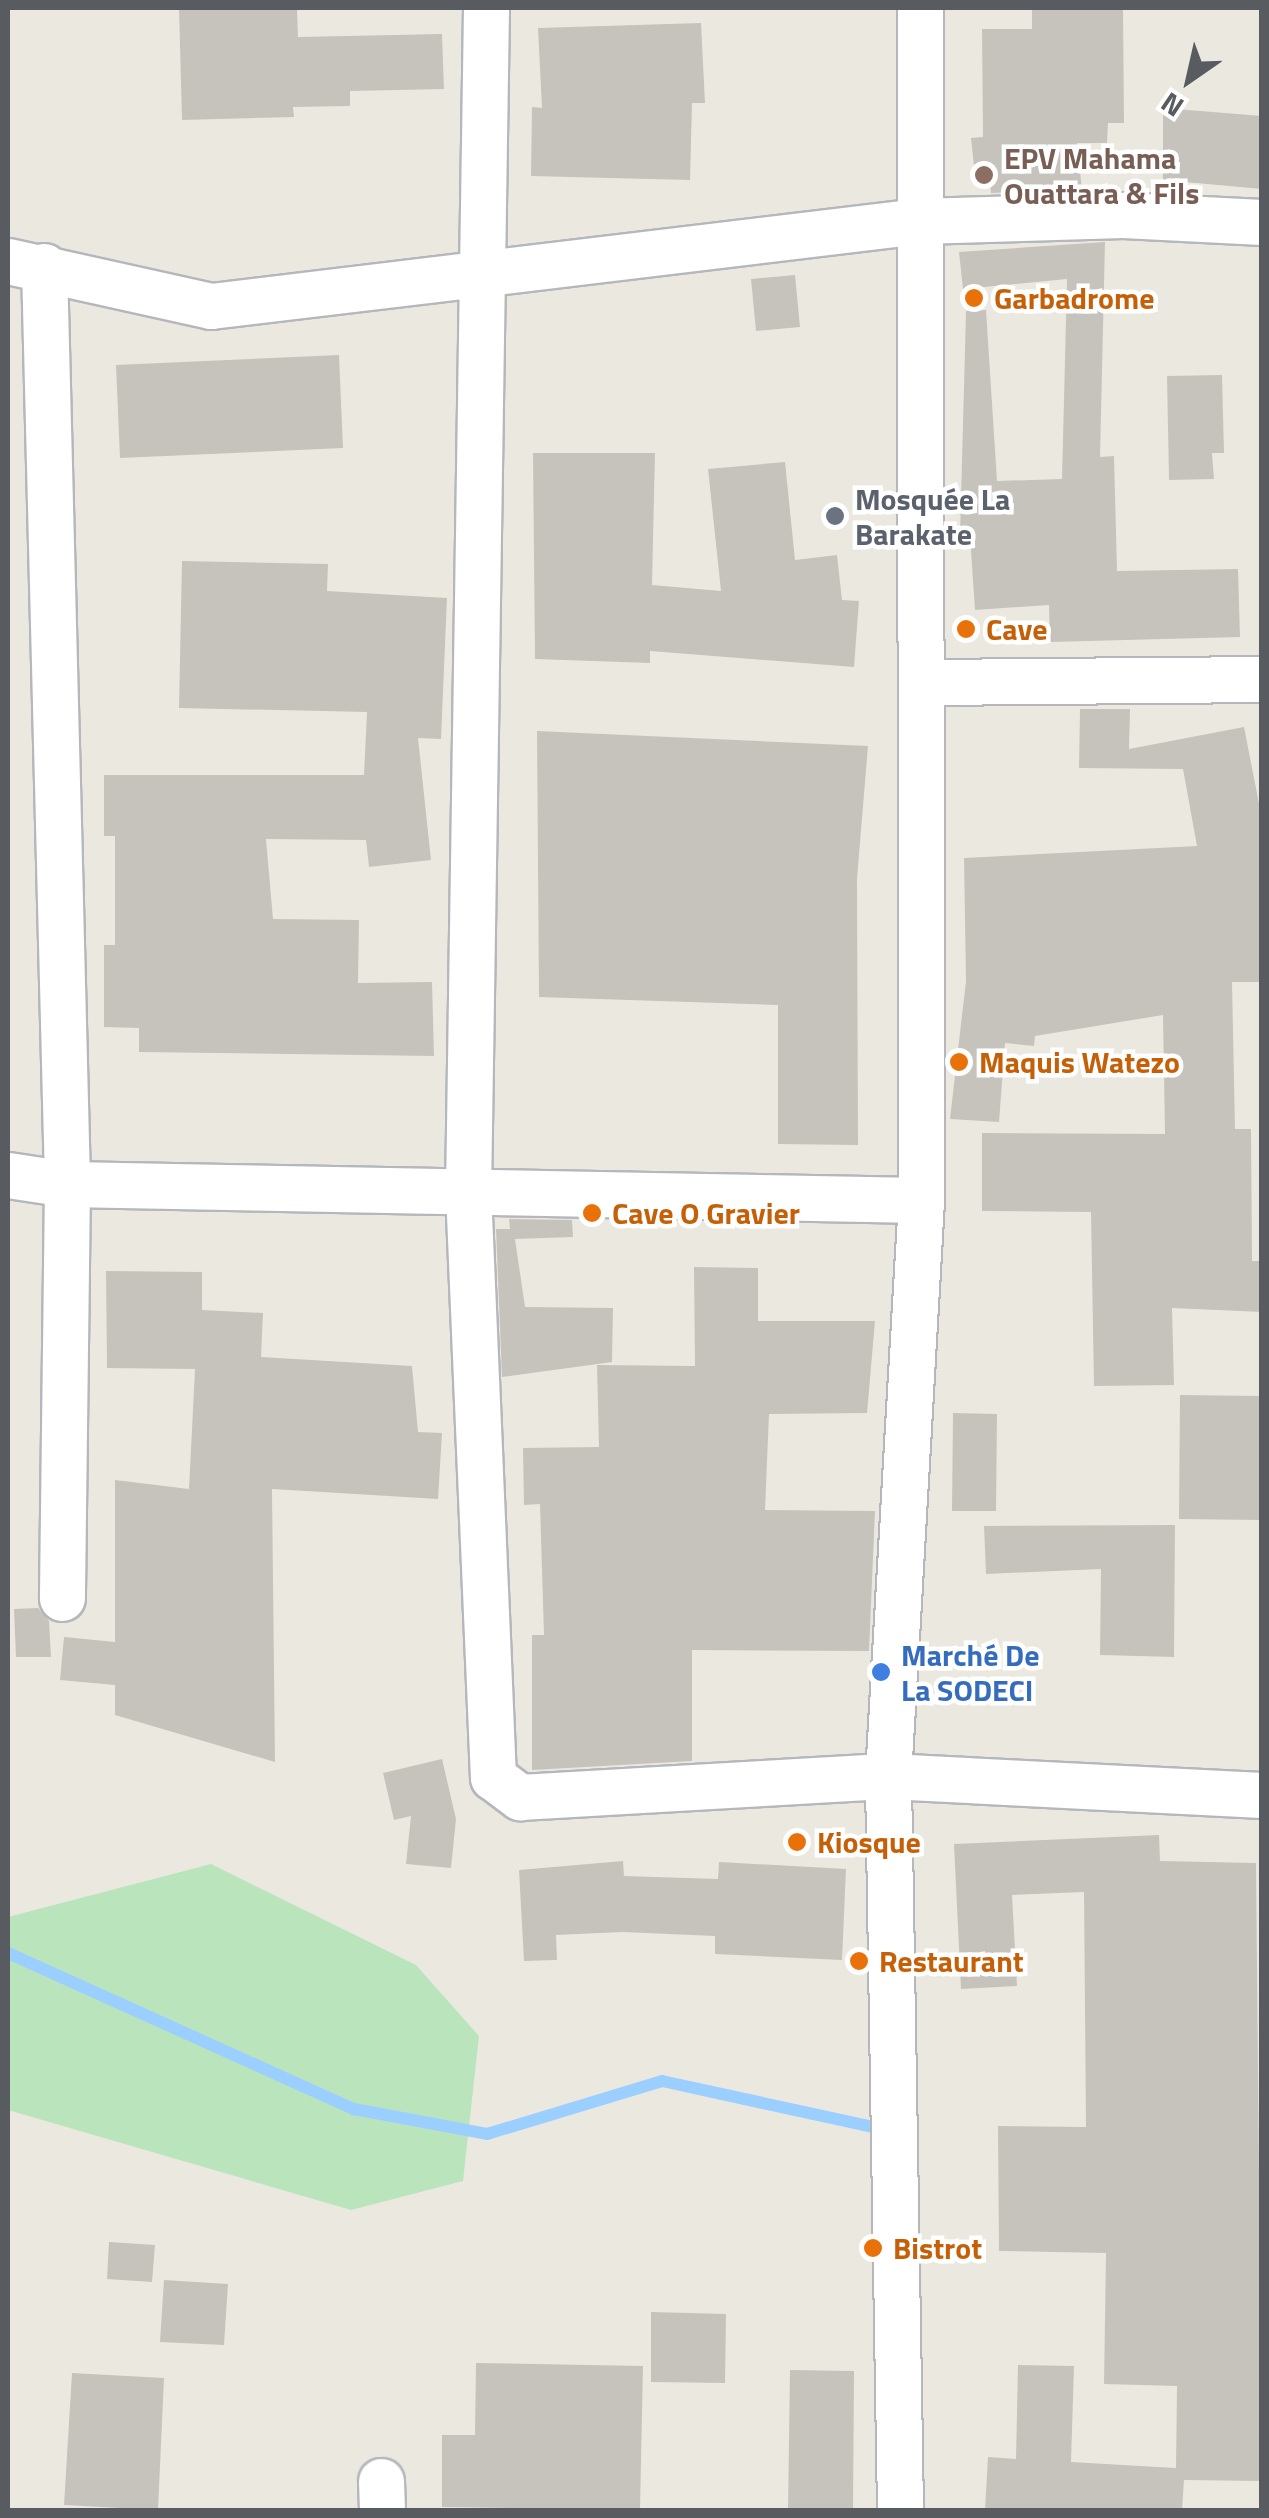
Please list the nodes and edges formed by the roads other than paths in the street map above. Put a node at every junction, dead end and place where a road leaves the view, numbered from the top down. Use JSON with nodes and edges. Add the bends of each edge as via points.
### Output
{"nodes":[{"id":1,"x":486,"y":8,"type":"edge"},
{"id":2,"x":920,"y":8,"type":"edge"},
{"id":3,"x":920,"y":221,"type":"junction"},
{"id":4,"x":1262,"y":222,"type":"edge"},
{"id":5,"x":26,"y":264,"type":"edge"},
{"id":6,"x":482,"y":268,"type":"junction"},
{"id":7,"x":1262,"y":679,"type":"edge"},
{"id":8,"x":926,"y":682,"type":"junction"},
{"id":9,"x":8,"y":1175,"type":"edge"},
{"id":10,"x":66,"y":1184,"type":"junction"},
{"id":11,"x":468,"y":1191,"type":"junction"},
{"id":12,"x":921,"y":1200,"type":"junction"},
{"id":13,"x":62,"y":1598,"type":"dead end"},
{"id":14,"x":888,"y":1776,"type":"junction"},
{"id":15,"x":1262,"y":1795,"type":"edge"},
{"id":16,"x":900,"y":2510,"type":"edge"}],
"edges":[{"from":1,"to":6,"type":"street"},
{"from":2,"to":3,"type":"street"},
{"from":3,"to":4,"type":"street","via":[[1123,215]]},
{"from":3,"to":6,"type":"street"},
{"from":3,"to":8,"type":"street"},
{"from":5,"to":6,"type":"street","via":[[212,306]]},
{"from":5,"to":10,"type":"street"},
{"from":6,"to":11,"type":"street"},
{"from":7,"to":8,"type":"street"},
{"from":8,"to":12,"type":"street"},
{"from":9,"to":10,"type":"street"},
{"from":10,"to":11,"type":"street"},
{"from":10,"to":13,"type":"street"},
{"from":11,"to":12,"type":"street"},
{"from":11,"to":14,"type":"street","via":[[493,1777],[502,1792]]},
{"from":12,"to":14,"type":"street"},
{"from":14,"to":15,"type":"street"},
{"from":14,"to":16,"type":"street"}]}
